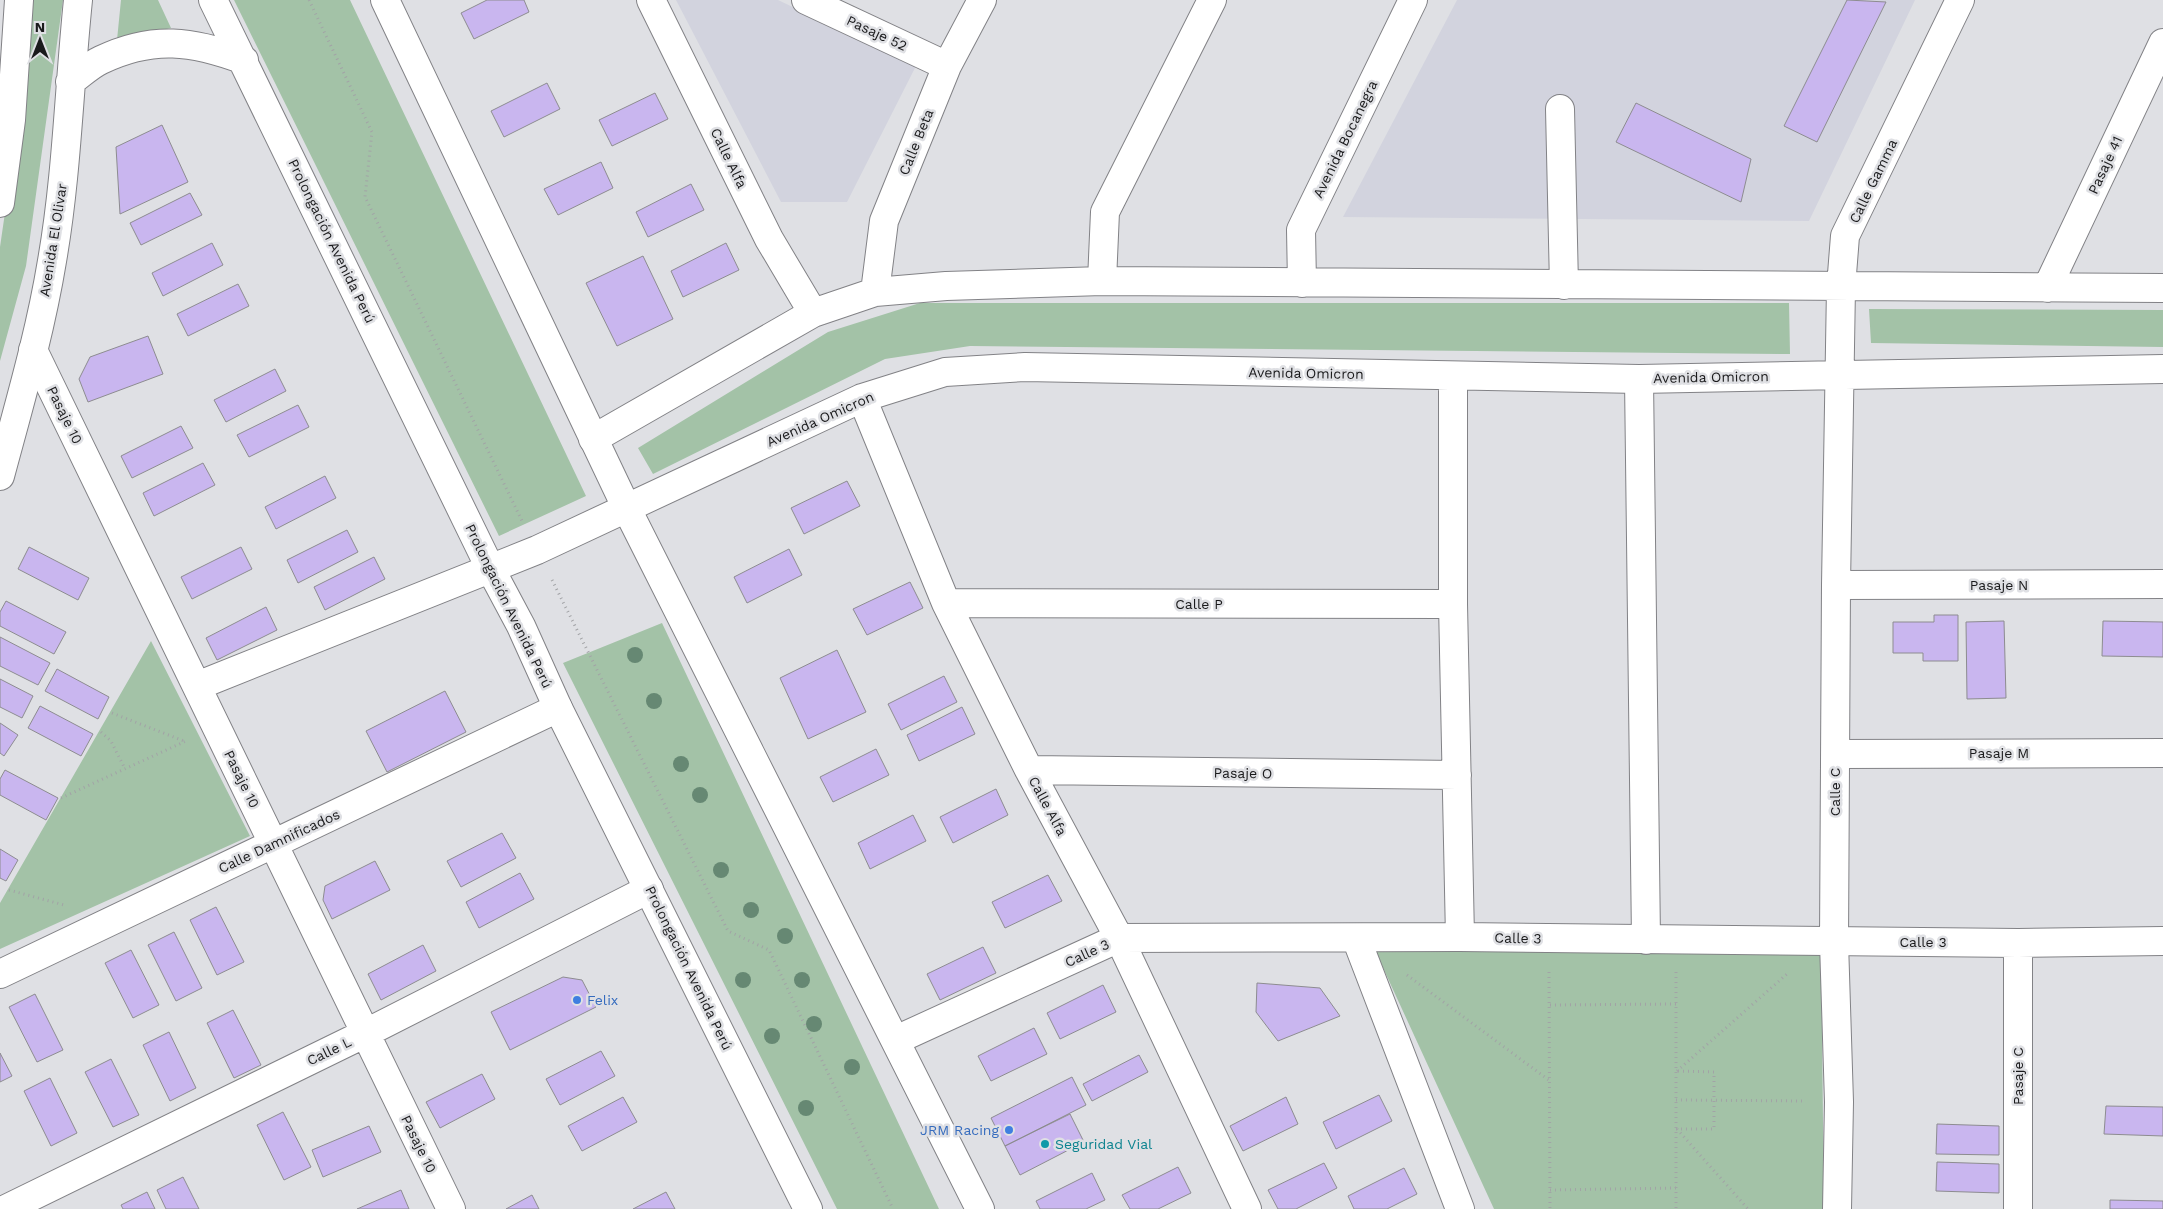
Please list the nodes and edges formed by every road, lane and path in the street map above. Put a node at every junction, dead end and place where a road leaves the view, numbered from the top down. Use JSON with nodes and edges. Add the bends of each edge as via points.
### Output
{"nodes":[{"id":1,"x":19,"y":0,"type":"edge"},
{"id":2,"x":78,"y":0,"type":"edge"},
{"id":3,"x":213,"y":0,"type":"edge"},
{"id":4,"x":309,"y":0,"type":"edge"},
{"id":5,"x":385,"y":0,"type":"edge"},
{"id":6,"x":652,"y":0,"type":"edge"},
{"id":7,"x":806,"y":0,"type":"edge"},
{"id":8,"x":982,"y":0,"type":"edge"},
{"id":9,"x":1212,"y":0,"type":"edge"},
{"id":10,"x":1413,"y":0,"type":"edge"},
{"id":11,"x":1960,"y":0,"type":"edge"},
{"id":12,"x":2163,"y":43,"type":"edge"},
{"id":13,"x":244,"y":60,"type":"junction"},
{"id":14,"x":947,"y":66,"type":"junction"},
{"id":15,"x":70,"y":82,"type":"junction"},
{"id":16,"x":1560,"y":109,"type":"dead end"},
{"id":17,"x":0,"y":203,"type":"edge"},
{"id":18,"x":1102,"y":281,"type":"junction"},
{"id":19,"x":1302,"y":283,"type":"junction"},
{"id":20,"x":1564,"y":285,"type":"junction"},
{"id":21,"x":1841,"y":287,"type":"junction"},
{"id":22,"x":2047,"y":288,"type":"junction"},
{"id":23,"x":2163,"y":288,"type":"edge"},
{"id":24,"x":875,"y":292,"type":"junction"},
{"id":25,"x":813,"y":313,"type":"junction"},
{"id":26,"x":33,"y":350,"type":"junction"},
{"id":27,"x":2163,"y":369,"type":"edge"},
{"id":28,"x":1838,"y":375,"type":"junction"},
{"id":29,"x":1453,"y":376,"type":"junction"},
{"id":30,"x":1639,"y":378,"type":"junction"},
{"id":31,"x":862,"y":398,"type":"junction"},
{"id":32,"x":593,"y":439,"type":"junction"},
{"id":33,"x":0,"y":476,"type":"edge"},
{"id":34,"x":627,"y":509,"type":"junction"},
{"id":35,"x":537,"y":550,"type":"junction"},
{"id":36,"x":490,"y":568,"type":"junction"},
{"id":37,"x":2163,"y":584,"type":"edge"},
{"id":38,"x":1836,"y":585,"type":"junction"},
{"id":39,"x":946,"y":604,"type":"junction"},
{"id":40,"x":1453,"y":604,"type":"junction"},
{"id":41,"x":197,"y":686,"type":"junction"},
{"id":42,"x":558,"y":708,"type":"junction"},
{"id":43,"x":112,"y":713,"type":"dead end"},
{"id":44,"x":101,"y":732,"type":"dead end"},
{"id":45,"x":190,"y":740,"type":"dead end"},
{"id":46,"x":185,"y":742,"type":"junction"},
{"id":47,"x":2163,"y":753,"type":"edge"},
{"id":48,"x":1836,"y":754,"type":"junction"},
{"id":49,"x":125,"y":768,"type":"junction"},
{"id":50,"x":1029,"y":770,"type":"junction"},
{"id":51,"x":1457,"y":775,"type":"junction"},
{"id":52,"x":61,"y":798,"type":"dead end"},
{"id":53,"x":274,"y":844,"type":"junction"},
{"id":54,"x":649,"y":889,"type":"junction"},
{"id":55,"x":9,"y":890,"type":"dead end"},
{"id":56,"x":72,"y":908,"type":"dead end"},
{"id":57,"x":1460,"y":937,"type":"junction"},
{"id":58,"x":1119,"y":938,"type":"junction"},
{"id":59,"x":1356,"y":938,"type":"junction"},
{"id":60,"x":1676,"y":939,"type":"junction"},
{"id":61,"x":1646,"y":940,"type":"junction"},
{"id":62,"x":2163,"y":941,"type":"edge"},
{"id":63,"x":1834,"y":942,"type":"junction"},
{"id":64,"x":2018,"y":943,"type":"junction"},
{"id":65,"x":1549,"y":968,"type":"dead end"},
{"id":66,"x":1400,"y":970,"type":"dead end"},
{"id":67,"x":1790,"y":972,"type":"dead end"},
{"id":68,"x":0,"y":974,"type":"edge"},
{"id":69,"x":1676,"y":1004,"type":"junction"},
{"id":70,"x":1550,"y":1005,"type":"junction"},
{"id":71,"x":366,"y":1033,"type":"junction"},
{"id":72,"x":896,"y":1040,"type":"junction"},
{"id":73,"x":1676,"y":1071,"type":"junction"},
{"id":74,"x":1550,"y":1081,"type":"junction"},
{"id":75,"x":1676,"y":1100,"type":"junction"},
{"id":76,"x":1714,"y":1101,"type":"junction"},
{"id":77,"x":1839,"y":1102,"type":"junction"},
{"id":78,"x":1676,"y":1129,"type":"junction"},
{"id":79,"x":1676,"y":1188,"type":"junction"},
{"id":80,"x":1550,"y":1190,"type":"junction"},
{"id":81,"x":6,"y":1209,"type":"edge"},
{"id":82,"x":451,"y":1209,"type":"edge"},
{"id":83,"x":808,"y":1209,"type":"edge"},
{"id":84,"x":893,"y":1209,"type":"edge"},
{"id":85,"x":980,"y":1209,"type":"edge"},
{"id":86,"x":1247,"y":1209,"type":"edge"},
{"id":87,"x":1460,"y":1209,"type":"edge"},
{"id":88,"x":1550,"y":1209,"type":"edge"},
{"id":89,"x":1676,"y":1209,"type":"edge"},
{"id":90,"x":1748,"y":1209,"type":"edge"},
{"id":91,"x":1837,"y":1209,"type":"edge"},
{"id":92,"x":2018,"y":1209,"type":"edge"}],
"edges":[{"from":1,"to":17,"type":"street","via":[[11,120]]},
{"from":2,"to":15,"type":"street","name":"Avenida El Olivar"},
{"from":3,"to":13,"type":"street","name":"Prolongación Avenida Perú"},
{"from":4,"to":35,"type":"path","via":[[372,132],[365,197]]},
{"from":5,"to":32,"type":"street"},
{"from":6,"to":25,"type":"street","name":"Calle Alfa","via":[[769,239]]},
{"from":7,"to":14,"type":"street","name":"Pasaje 52"},
{"from":8,"to":14,"type":"street","name":"Calle Beta"},
{"from":9,"to":18,"type":"street","via":[[1105,212]]},
{"from":10,"to":19,"type":"street","name":"Avenida Bocanegra","via":[[1301,230]]},
{"from":11,"to":21,"type":"street","name":"Calle Gamma","via":[[1846,236]]},
{"from":12,"to":22,"type":"street","name":"Pasaje 41"},
{"from":13,"to":15,"type":"street","via":[[209,47],[172,42],[135,47],[100,60]]},
{"from":13,"to":36,"type":"street","name":"Prolongación Avenida Perú"},
{"from":14,"to":24,"type":"street","name":"Calle Beta","via":[[884,221]]},
{"from":15,"to":26,"type":"street","name":"Avenida El Olivar","via":[[66,150],[52,261]]},
{"from":16,"to":20,"type":"street"},
{"from":18,"to":19,"type":"street"},
{"from":18,"to":24,"type":"street","via":[[946,286]]},
{"from":19,"to":20,"type":"street"},
{"from":20,"to":21,"type":"street"},
{"from":21,"to":22,"type":"street"},
{"from":21,"to":28,"type":"street","name":"Calle Gamma"},
{"from":22,"to":23,"type":"street"},
{"from":24,"to":25,"type":"street"},
{"from":25,"to":32,"type":"street"},
{"from":26,"to":33,"type":"street","name":"Avenida El Olivar"},
{"from":26,"to":41,"type":"street","name":"Pasaje 10"},
{"from":27,"to":28,"type":"street","name":"Avenida Omicron"},
{"from":28,"to":30,"type":"street","name":"Avenida Omicron"},
{"from":28,"to":38,"type":"street","name":"Calle C"},
{"from":29,"to":30,"type":"street","name":"Avenida Omicron"},
{"from":29,"to":31,"type":"street","name":"Avenida Omicron","via":[[1025,367],[945,372]]},
{"from":29,"to":40,"type":"street"},
{"from":30,"to":61,"type":"street"},
{"from":31,"to":34,"type":"street","name":"Avenida Omicron"},
{"from":31,"to":39,"type":"street","name":"Calle Alfa"},
{"from":32,"to":34,"type":"street"},
{"from":34,"to":35,"type":"street","name":"Avenida Omicron"},
{"from":34,"to":72,"type":"street"},
{"from":35,"to":36,"type":"street","name":"Avenida Omicron"},
{"from":35,"to":84,"type":"path","via":[[728,931],[769,950]]},
{"from":36,"to":41,"type":"street","name":"Avenida Omicron"},
{"from":36,"to":42,"type":"street","name":"Prolongación Avenida Perú","via":[[521,626]]},
{"from":37,"to":38,"type":"street","name":"Pasaje N"},
{"from":38,"to":48,"type":"street","name":"Calle C"},
{"from":39,"to":40,"type":"street","name":"Calle P"},
{"from":39,"to":50,"type":"street","name":"Calle Alfa"},
{"from":40,"to":51,"type":"street"},
{"from":41,"to":53,"type":"street","name":"Pasaje 10"},
{"from":42,"to":53,"type":"street","name":"Calle Damnificados"},
{"from":42,"to":54,"type":"street","name":"Prolongación Avenida Perú"},
{"from":43,"to":46,"type":"path"},
{"from":44,"to":49,"type":"path","via":[[111,740]]},
{"from":45,"to":46,"type":"path"},
{"from":46,"to":49,"type":"path"},
{"from":47,"to":48,"type":"street","name":"Pasaje M"},
{"from":48,"to":63,"type":"street","name":"Calle C"},
{"from":49,"to":52,"type":"path"},
{"from":50,"to":51,"type":"street","name":"Pasaje O"},
{"from":50,"to":58,"type":"street","name":"Calle Alfa"},
{"from":51,"to":57,"type":"street"},
{"from":53,"to":68,"type":"street","name":"Calle Damnificados"},
{"from":53,"to":71,"type":"street","name":"Pasaje 10"},
{"from":54,"to":71,"type":"street","name":"Calle L"},
{"from":54,"to":83,"type":"street","name":"Prolongación Avenida Perú"},
{"from":55,"to":56,"type":"path"},
{"from":57,"to":59,"type":"street","name":"Calle 3"},
{"from":57,"to":61,"type":"street","name":"Calle 3"},
{"from":58,"to":59,"type":"street","name":"Calle 3"},
{"from":58,"to":72,"type":"street","name":"Calle 3"},
{"from":58,"to":86,"type":"street","name":"Calle Alfa"},
{"from":59,"to":87,"type":"street"},
{"from":60,"to":61,"type":"street","name":"Calle 3"},
{"from":60,"to":63,"type":"street","name":"Calle 3"},
{"from":60,"to":69,"type":"path"},
{"from":62,"to":64,"type":"street","name":"Calle 3"},
{"from":63,"to":64,"type":"street","name":"Calle 3"},
{"from":63,"to":77,"type":"street","name":"Calle C"},
{"from":64,"to":92,"type":"street","name":"Pasaje C"},
{"from":65,"to":70,"type":"path"},
{"from":66,"to":74,"type":"path"},
{"from":67,"to":73,"type":"path"},
{"from":69,"to":70,"type":"path"},
{"from":69,"to":73,"type":"path"},
{"from":70,"to":74,"type":"path"},
{"from":71,"to":81,"type":"street","name":"Calle L"},
{"from":71,"to":82,"type":"street","name":"Pasaje 10"},
{"from":72,"to":85,"type":"street"},
{"from":73,"to":75,"type":"path"},
{"from":73,"to":76,"type":"path","via":[[1714,1072]]},
{"from":74,"to":80,"type":"path"},
{"from":75,"to":76,"type":"path"},
{"from":75,"to":78,"type":"path"},
{"from":76,"to":77,"type":"path"},
{"from":76,"to":78,"type":"path","via":[[1714,1129]]},
{"from":77,"to":91,"type":"street","name":"Calle C"},
{"from":78,"to":79,"type":"path"},
{"from":78,"to":90,"type":"path"},
{"from":79,"to":80,"type":"path"},
{"from":79,"to":89,"type":"path"},
{"from":80,"to":88,"type":"path"}]}
